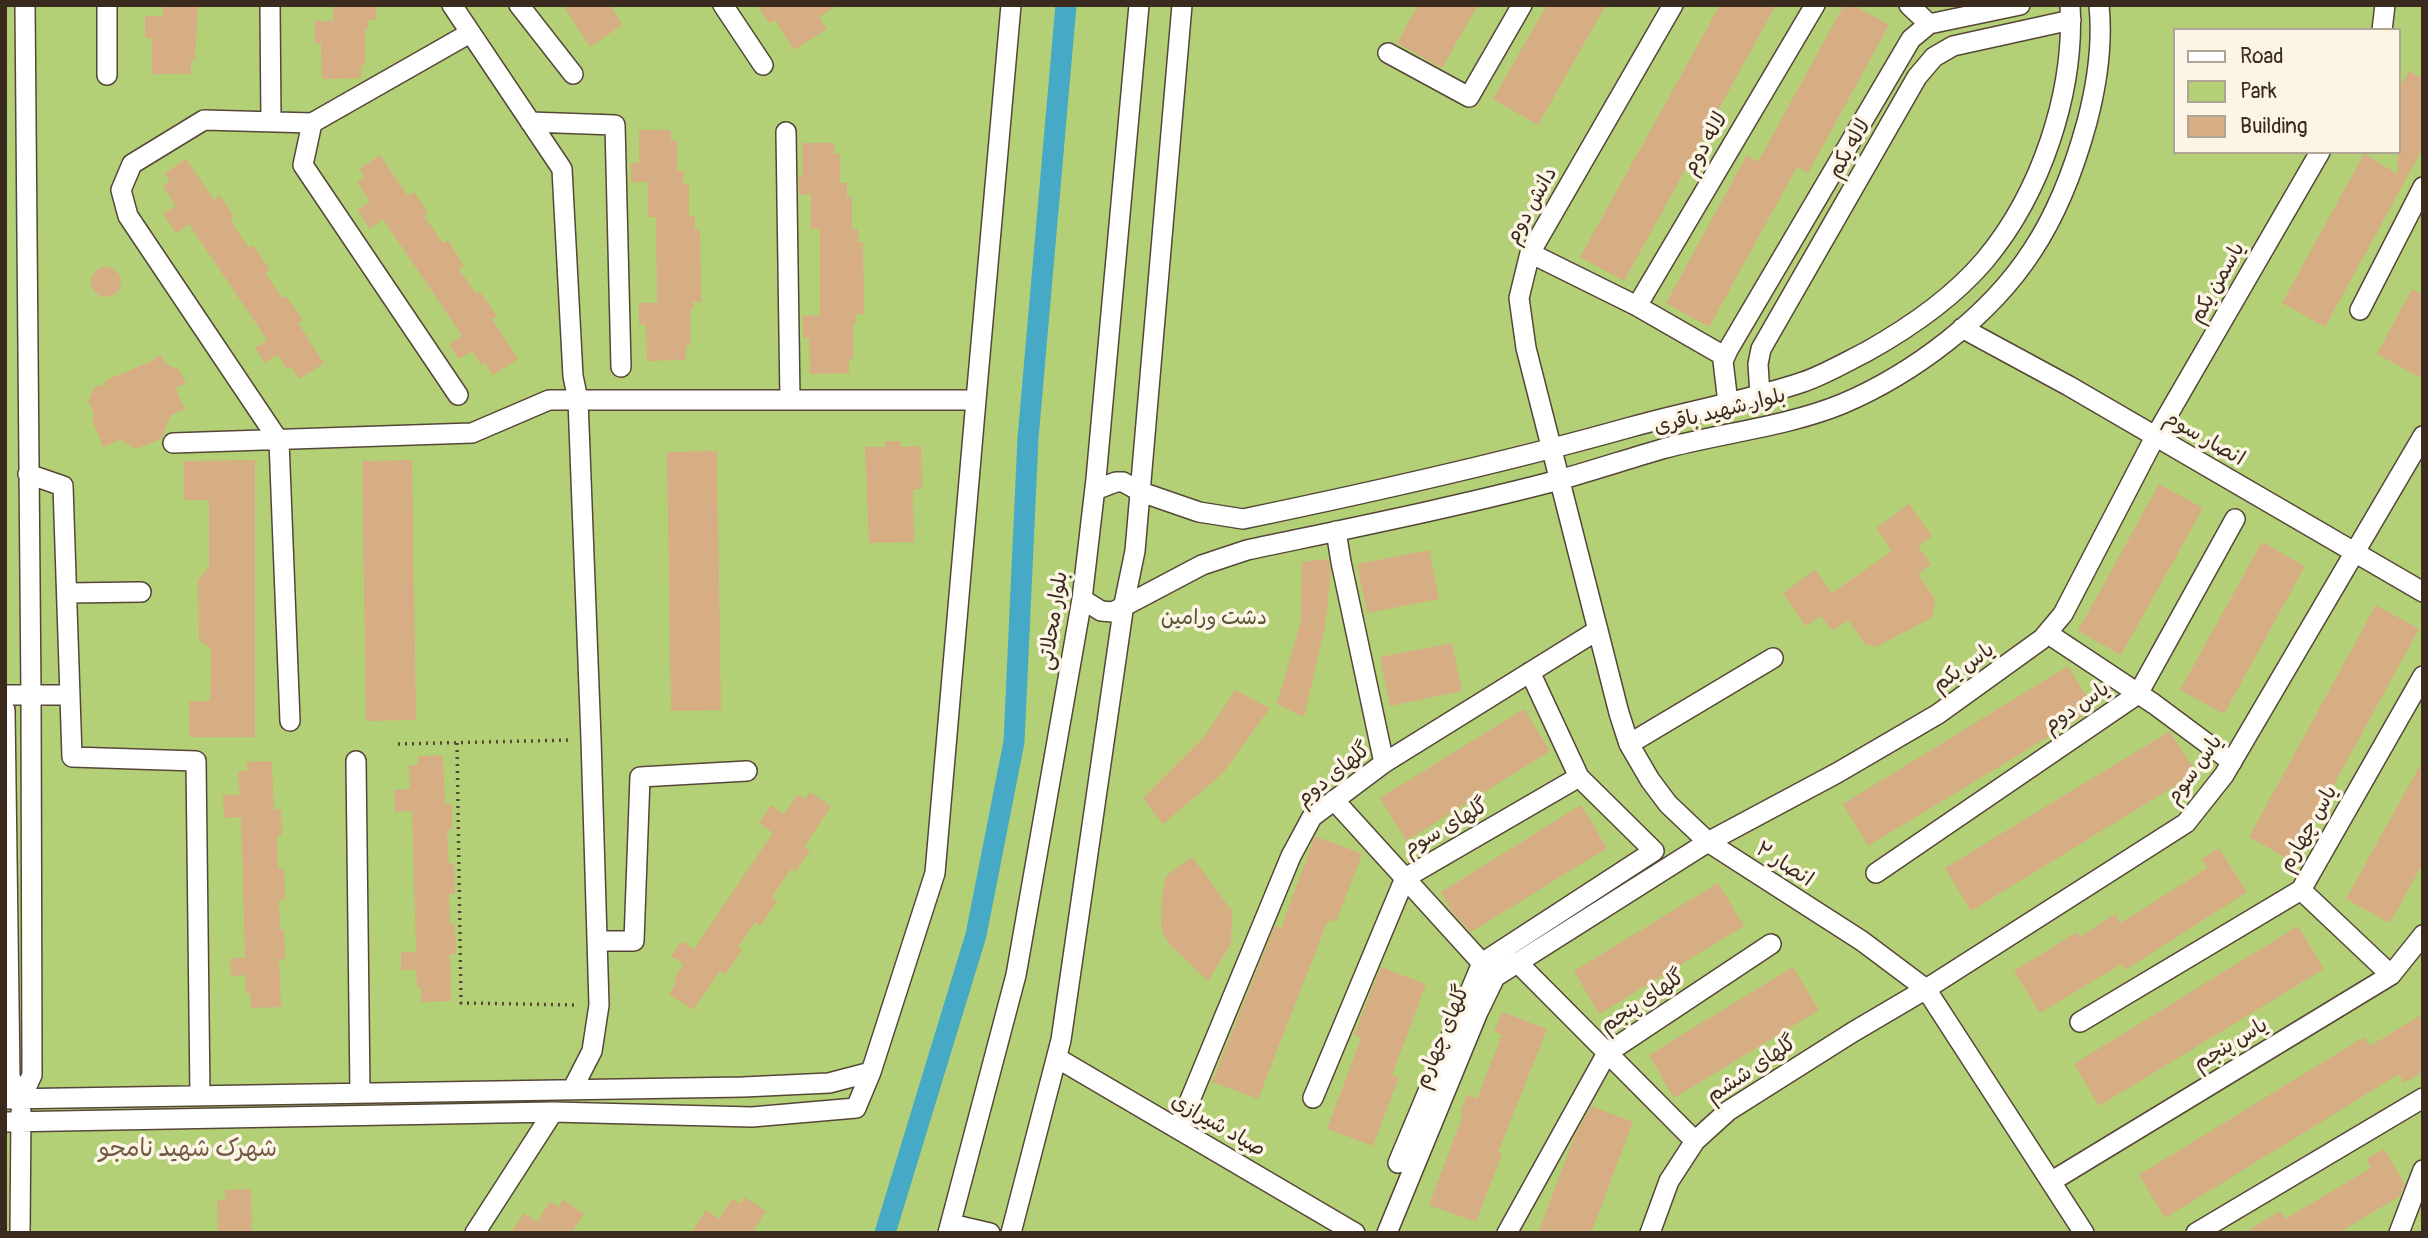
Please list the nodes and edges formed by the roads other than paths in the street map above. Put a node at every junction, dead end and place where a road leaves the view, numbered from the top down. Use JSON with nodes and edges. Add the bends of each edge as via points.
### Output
{"nodes":[{"id":1,"x":25,"y":5,"type":"edge"},
{"id":2,"x":107,"y":5,"type":"edge"},
{"id":3,"x":270,"y":5,"type":"edge"},
{"id":4,"x":452,"y":5,"type":"edge"},
{"id":5,"x":519,"y":5,"type":"edge"},
{"id":6,"x":723,"y":5,"type":"edge"},
{"id":7,"x":1011,"y":5,"type":"edge"},
{"id":8,"x":1139,"y":5,"type":"edge"},
{"id":9,"x":1182,"y":5,"type":"edge"},
{"id":10,"x":1522,"y":5,"type":"edge"},
{"id":11,"x":1673,"y":5,"type":"edge"},
{"id":12,"x":1815,"y":5,"type":"edge"},
{"id":13,"x":1909,"y":5,"type":"edge"},
{"id":14,"x":2020,"y":5,"type":"edge"},
{"id":15,"x":2099,"y":5,"type":"edge"},
{"id":16,"x":2385,"y":5,"type":"edge"},
{"id":17,"x":2071,"y":13,"type":"edge"},
{"id":18,"x":1927,"y":14,"type":"edge"},
{"id":19,"x":2382,"y":28,"type":"edge"},
{"id":20,"x":470,"y":33,"type":"junction"},
{"id":21,"x":1388,"y":53,"type":"dead end"},
{"id":22,"x":763,"y":65,"type":"dead end"},
{"id":23,"x":107,"y":75,"type":"dead end"},
{"id":24,"x":573,"y":75,"type":"dead end"},
{"id":25,"x":271,"y":122,"type":"junction"},
{"id":26,"x":530,"y":122,"type":"junction"},
{"id":27,"x":312,"y":123,"type":"junction"},
{"id":28,"x":786,"y":132,"type":"dead end"},
{"id":29,"x":2319,"y":154,"type":"edge"},
{"id":30,"x":2423,"y":187,"type":"edge"},
{"id":31,"x":1530,"y":253,"type":"junction"},
{"id":32,"x":1637,"y":306,"type":"junction"},
{"id":33,"x":2360,"y":310,"type":"dead end"},
{"id":34,"x":1962,"y":328,"type":"junction"},
{"id":35,"x":1724,"y":356,"type":"junction"},
{"id":36,"x":621,"y":367,"type":"dead end"},
{"id":37,"x":458,"y":395,"type":"dead end"},
{"id":38,"x":1760,"y":395,"type":"junction"},
{"id":39,"x":578,"y":400,"type":"junction"},
{"id":40,"x":790,"y":400,"type":"junction"},
{"id":41,"x":976,"y":400,"type":"junction"},
{"id":42,"x":1728,"y":403,"type":"junction"},
{"id":43,"x":2423,"y":436,"type":"edge"},
{"id":44,"x":2155,"y":437,"type":"junction"},
{"id":45,"x":279,"y":441,"type":"junction"},
{"id":46,"x":173,"y":443,"type":"dead end"},
{"id":47,"x":1551,"y":449,"type":"junction"},
{"id":48,"x":28,"y":474,"type":"junction"},
{"id":49,"x":1559,"y":480,"type":"junction"},
{"id":50,"x":1095,"y":490,"type":"junction"},
{"id":51,"x":1141,"y":492,"type":"junction"},
{"id":52,"x":2235,"y":519,"type":"dead end"},
{"id":53,"x":1336,"y":531,"type":"junction"},
{"id":54,"x":2356,"y":553,"type":"junction"},
{"id":55,"x":141,"y":592,"type":"dead end"},
{"id":56,"x":2423,"y":592,"type":"edge"},
{"id":57,"x":66,"y":593,"type":"junction"},
{"id":58,"x":1082,"y":599,"type":"junction"},
{"id":59,"x":1124,"y":604,"type":"junction"},
{"id":60,"x":1598,"y":629,"type":"junction"},
{"id":61,"x":2047,"y":633,"type":"junction"},
{"id":62,"x":1773,"y":658,"type":"dead end"},
{"id":63,"x":1530,"y":672,"type":"junction"},
{"id":64,"x":2423,"y":676,"type":"edge"},
{"id":65,"x":2138,"y":694,"type":"junction"},
{"id":66,"x":5,"y":695,"type":"edge"},
{"id":67,"x":31,"y":695,"type":"junction"},
{"id":68,"x":70,"y":695,"type":"junction"},
{"id":69,"x":5,"y":710,"type":"edge"},
{"id":70,"x":290,"y":721,"type":"dead end"},
{"id":71,"x":1629,"y":744,"type":"junction"},
{"id":72,"x":356,"y":761,"type":"dead end"},
{"id":73,"x":2232,"y":762,"type":"junction"},
{"id":74,"x":1384,"y":763,"type":"junction"},
{"id":75,"x":747,"y":771,"type":"dead end"},
{"id":76,"x":1579,"y":777,"type":"junction"},
{"id":77,"x":1334,"y":800,"type":"junction"},
{"id":78,"x":1708,"y":842,"type":"junction"},
{"id":79,"x":1876,"y":873,"type":"dead end"},
{"id":80,"x":1405,"y":878,"type":"junction"},
{"id":81,"x":2301,"y":890,"type":"junction"},
{"id":82,"x":2423,"y":935,"type":"edge"},
{"id":83,"x":597,"y":941,"type":"junction"},
{"id":84,"x":1771,"y":944,"type":"dead end"},
{"id":85,"x":1517,"y":962,"type":"junction"},
{"id":86,"x":1482,"y":963,"type":"junction"},
{"id":87,"x":2391,"y":975,"type":"junction"},
{"id":88,"x":1926,"y":989,"type":"junction"},
{"id":89,"x":2080,"y":1022,"type":"dead end"},
{"id":90,"x":1607,"y":1053,"type":"junction"},
{"id":91,"x":1057,"y":1058,"type":"junction"},
{"id":92,"x":871,"y":1072,"type":"junction"},
{"id":93,"x":572,"y":1088,"type":"junction"},
{"id":94,"x":360,"y":1092,"type":"junction"},
{"id":95,"x":200,"y":1096,"type":"junction"},
{"id":96,"x":1313,"y":1098,"type":"dead end"},
{"id":97,"x":2423,"y":1098,"type":"edge"},
{"id":98,"x":13,"y":1099,"type":"edge"},
{"id":99,"x":553,"y":1112,"type":"junction"},
{"id":100,"x":13,"y":1122,"type":"edge"},
{"id":101,"x":1178,"y":1129,"type":"junction"},
{"id":102,"x":1695,"y":1141,"type":"junction"},
{"id":103,"x":1398,"y":1163,"type":"dead end"},
{"id":104,"x":2423,"y":1170,"type":"edge"},
{"id":105,"x":2052,"y":1181,"type":"junction"},
{"id":106,"x":950,"y":1228,"type":"edge"},
{"id":107,"x":20,"y":1233,"type":"edge"},
{"id":108,"x":475,"y":1233,"type":"edge"},
{"id":109,"x":990,"y":1233,"type":"edge"},
{"id":110,"x":1011,"y":1233,"type":"edge"},
{"id":111,"x":1355,"y":1233,"type":"edge"},
{"id":112,"x":1387,"y":1233,"type":"edge"},
{"id":113,"x":1507,"y":1233,"type":"edge"},
{"id":114,"x":1650,"y":1233,"type":"edge"},
{"id":115,"x":2084,"y":1233,"type":"edge"},
{"id":116,"x":2196,"y":1233,"type":"edge"},
{"id":117,"x":2399,"y":1233,"type":"edge"}],
"edges":[{"from":1,"to":48,"type":"street"},
{"from":2,"to":23,"type":"street"},
{"from":3,"to":25,"type":"street"},
{"from":4,"to":20,"type":"street"},
{"from":5,"to":24,"type":"street"},
{"from":6,"to":22,"type":"street"},
{"from":7,"to":41,"type":"street"},
{"from":8,"to":50,"type":"street","name":"بلوار محلاتی"},
{"from":9,"to":51,"type":"street"},
{"from":10,"to":21,"type":"street","via":[[1469,97]]},
{"from":11,"to":31,"type":"street","name":"دانش دوم"},
{"from":12,"to":32,"type":"street","name":"لاله دوم"},
{"from":13,"to":18,"type":"street"},
{"from":14,"to":18,"type":"street"},
{"from":15,"to":34,"type":"street","name":"بلوار شهید باقری","via":[[2097,85],[2056,209],[2032,252]]},
{"from":16,"to":19,"type":"street"},
{"from":17,"to":38,"type":"street","name":"لاله یکم","via":[[1953,46],[1934,57],[1917,77],[1761,349]]},
{"from":17,"to":38,"type":"street","name":"بلوار شهید باقری","via":[[2070,66],[2052,133],[2024,204],[1984,260],[1906,330],[1805,381]]},
{"from":18,"to":35,"type":"street"},
{"from":20,"to":26,"type":"street"},
{"from":20,"to":27,"type":"street"},
{"from":25,"to":27,"type":"street"},
{"from":25,"to":45,"type":"street","via":[[204,120],[132,164],[121,190],[128,216]]},
{"from":26,"to":36,"type":"street","via":[[615,125]]},
{"from":26,"to":39,"type":"street","via":[[562,169]]},
{"from":27,"to":37,"type":"street","via":[[303,165]]},
{"from":28,"to":40,"type":"street"},
{"from":29,"to":44,"type":"street","name":"یاسمن یکم"},
{"from":30,"to":33,"type":"street"},
{"from":31,"to":32,"type":"street"},
{"from":31,"to":47,"type":"street","name":"دانش دوم","via":[[1519,298],[1526,348]]},
{"from":32,"to":35,"type":"street"},
{"from":34,"to":44,"type":"street","name":"انصار سوم"},
{"from":34,"to":49,"type":"street","name":"بلوار شهید باقری","via":[[1902,372],[1838,405]]},
{"from":35,"to":42,"type":"street"},
{"from":38,"to":42,"type":"street","name":"بلوار شهید باقری"},
{"from":39,"to":40,"type":"street"},
{"from":39,"to":45,"type":"street","via":[[549,400],[472,433]]},
{"from":39,"to":83,"type":"street"},
{"from":40,"to":41,"type":"street"},
{"from":41,"to":92,"type":"street","via":[[935,873]]},
{"from":42,"to":47,"type":"street","name":"بلوار شهید باقری"},
{"from":43,"to":54,"type":"street","name":"یاس سوم"},
{"from":44,"to":54,"type":"street","name":"انصار سوم"},
{"from":44,"to":61,"type":"street","name":"یاس یکم","via":[[2063,614]]},
{"from":45,"to":46,"type":"street"},
{"from":45,"to":70,"type":"street"},
{"from":47,"to":49,"type":"street","name":"دانش دوم"},
{"from":47,"to":51,"type":"street","name":"بلوار شهید باقری","via":[[1243,519],[1199,512]]},
{"from":48,"to":57,"type":"street","via":[[63,486]]},
{"from":48,"to":67,"type":"street"},
{"from":49,"to":53,"type":"street","name":"بلوار شهید باقری"},
{"from":49,"to":60,"type":"street","name":"انصار ۲"},
{"from":50,"to":51,"type":"street","name":"بلوار شهید باقری","via":[[1123,482]]},
{"from":50,"to":58,"type":"street","name":"بلوار محلاتی"},
{"from":51,"to":59,"type":"street"},
{"from":52,"to":65,"type":"street","name":"یاس دوم"},
{"from":53,"to":59,"type":"street","name":"بلوار شهید باقری","via":[[1202,565]]},
{"from":53,"to":74,"type":"street"},
{"from":54,"to":56,"type":"street","name":"انصار سوم"},
{"from":54,"to":73,"type":"street","name":"یاس سوم"},
{"from":55,"to":57,"type":"street"},
{"from":57,"to":68,"type":"street"},
{"from":58,"to":59,"type":"street","via":[[1101,611],[1113,612]]},
{"from":58,"to":106,"type":"street","name":"بلوار محلاتی","via":[[1016,975]]},
{"from":59,"to":91,"type":"street"},
{"from":60,"to":63,"type":"street","name":"گلهای دوم"},
{"from":60,"to":71,"type":"street","name":"انصار ۲"},
{"from":61,"to":65,"type":"street"},
{"from":61,"to":78,"type":"street","name":"یاس یکم","via":[[2030,650],[1938,714]]},
{"from":62,"to":71,"type":"street"},
{"from":63,"to":74,"type":"street","name":"گلهای دوم"},
{"from":63,"to":76,"type":"street"},
{"from":64,"to":81,"type":"street","name":"یاس چهارم"},
{"from":65,"to":73,"type":"street"},
{"from":65,"to":79,"type":"street","name":"یاس دوم"},
{"from":66,"to":67,"type":"street"},
{"from":67,"to":68,"type":"street"},
{"from":67,"to":98,"type":"street","via":[[32,1075]]},
{"from":68,"to":95,"type":"street","via":[[72,757],[196,761]]},
{"from":69,"to":98,"type":"street"},
{"from":71,"to":78,"type":"street","name":"انصار ۲","via":[[1668,804]]},
{"from":72,"to":94,"type":"street"},
{"from":73,"to":88,"type":"street","name":"یاس سوم","via":[[2186,823]]},
{"from":74,"to":77,"type":"street","name":"گلهای دوم"},
{"from":75,"to":83,"type":"street","via":[[640,776],[634,941]]},
{"from":76,"to":80,"type":"street","name":"گلهای سوم"},
{"from":76,"to":86,"type":"street","via":[[1654,851]]},
{"from":77,"to":80,"type":"street"},
{"from":77,"to":101,"type":"street","name":"گلهای دوم","via":[[1312,817],[1291,856]]},
{"from":78,"to":85,"type":"street","name":"گلهای چهارم"},
{"from":78,"to":88,"type":"street","name":"انصار ۲"},
{"from":80,"to":86,"type":"street"},
{"from":80,"to":96,"type":"street","name":"گلهای سوم"},
{"from":81,"to":87,"type":"street"},
{"from":81,"to":89,"type":"street","name":"یاس چهارم"},
{"from":82,"to":87,"type":"street","name":"یاس پنجم"},
{"from":83,"to":93,"type":"street","via":[[599,1005],[592,1051]]},
{"from":84,"to":90,"type":"street","name":"گلهای پنجم"},
{"from":85,"to":90,"type":"street"},
{"from":85,"to":112,"type":"street","name":"گلهای چهارم","via":[[1495,977],[1478,1012]]},
{"from":86,"to":103,"type":"street"},
{"from":87,"to":105,"type":"street","name":"یاس پنجم"},
{"from":88,"to":102,"type":"street","name":"گلهای ششم","via":[[1728,1111]]},
{"from":88,"to":105,"type":"street","name":"انصار ۲"},
{"from":90,"to":102,"type":"street"},
{"from":90,"to":113,"type":"street","name":"گلهای پنجم"},
{"from":91,"to":101,"type":"street","name":"صیاد شیرازی"},
{"from":91,"to":110,"type":"street"},
{"from":92,"to":93,"type":"street","via":[[829,1083]]},
{"from":92,"to":99,"type":"street","via":[[856,1108],[752,1117]]},
{"from":93,"to":94,"type":"street"},
{"from":94,"to":95,"type":"street"},
{"from":95,"to":98,"type":"street"},
{"from":97,"to":116,"type":"street"},
{"from":98,"to":100,"type":"street"},
{"from":99,"to":100,"type":"street"},
{"from":99,"to":108,"type":"street"},
{"from":100,"to":107,"type":"street"},
{"from":101,"to":111,"type":"street","name":"صیاد شیرازی"},
{"from":102,"to":114,"type":"street","name":"گلهای ششم","via":[[1669,1181]]},
{"from":104,"to":117,"type":"street"},
{"from":105,"to":115,"type":"street","name":"انصار ۲"},
{"from":106,"to":109,"type":"street"}]}
